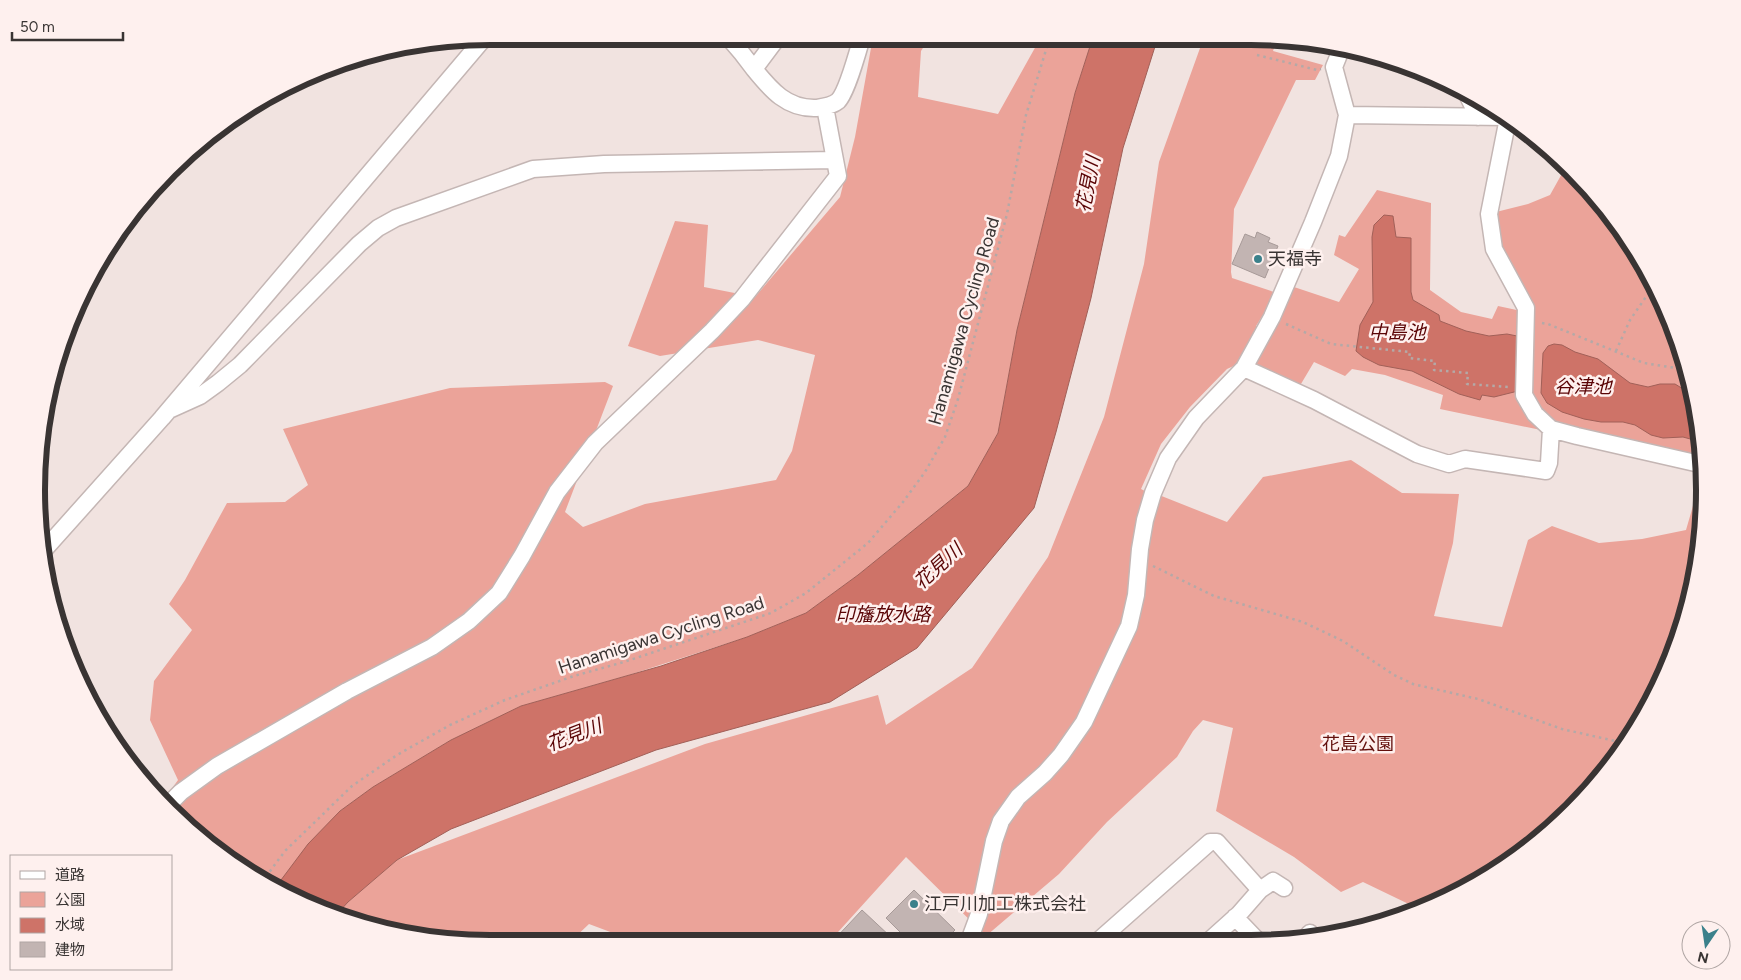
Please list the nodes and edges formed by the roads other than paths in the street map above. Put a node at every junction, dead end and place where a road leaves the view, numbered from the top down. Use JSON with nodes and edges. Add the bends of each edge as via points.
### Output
{"nodes":[{"id":1,"x":478,"y":45,"type":"edge"},
{"id":2,"x":735,"y":45,"type":"edge"},
{"id":3,"x":772,"y":45,"type":"edge"},
{"id":4,"x":859,"y":45,"type":"edge"},
{"id":5,"x":1339,"y":54,"type":"edge"},
{"id":6,"x":754,"y":69,"type":"junction"},
{"id":7,"x":1472,"y":104,"type":"edge"},
{"id":8,"x":825,"y":107,"type":"junction"},
{"id":9,"x":1348,"y":115,"type":"junction"},
{"id":10,"x":1478,"y":117,"type":"junction"},
{"id":11,"x":1494,"y":118,"type":"edge"},
{"id":12,"x":1506,"y":125,"type":"edge"},
{"id":13,"x":835,"y":160,"type":"junction"},
{"id":14,"x":1244,"y":368,"type":"junction"},
{"id":15,"x":169,"y":410,"type":"junction"},
{"id":16,"x":1551,"y":428,"type":"junction"},
{"id":17,"x":1695,"y":463,"type":"edge"},
{"id":18,"x":49,"y":545,"type":"edge"},
{"id":19,"x":172,"y":801,"type":"edge"},
{"id":20,"x":1284,"y":888,"type":"dead end"},
{"id":21,"x":1260,"y":890,"type":"junction"},
{"id":22,"x":1235,"y":917,"type":"junction"},
{"id":23,"x":970,"y":935,"type":"edge"},
{"id":24,"x":1105,"y":935,"type":"edge"},
{"id":25,"x":1215,"y":935,"type":"edge"},
{"id":26,"x":1252,"y":935,"type":"edge"}],
"edges":[{"from":1,"to":15,"type":"street"},
{"from":2,"to":6,"type":"street"},
{"from":3,"to":6,"type":"street"},
{"from":4,"to":8,"type":"street","via":[[845,89],[838,101]]},
{"from":5,"to":9,"type":"street","via":[[1334,67]]},
{"from":6,"to":8,"type":"street","via":[[781,98],[793,105]]},
{"from":7,"to":10,"type":"street"},
{"from":8,"to":13,"type":"street"},
{"from":9,"to":10,"type":"street"},
{"from":9,"to":14,"type":"street","via":[[1339,156],[1313,222],[1272,317]]},
{"from":10,"to":11,"type":"street"},
{"from":12,"to":16,"type":"street","via":[[1489,214],[1494,249],[1526,308],[1524,395],[1534,414]]},
{"from":13,"to":15,"type":"street","via":[[604,164],[532,169],[396,218],[359,244],[218,383],[200,396]]},
{"from":13,"to":19,"type":"street","via":[[838,176],[742,299],[589,450],[557,492],[499,593],[469,621],[432,648],[347,691],[216,766]]},
{"from":14,"to":16,"type":"street","via":[[1314,400],[1417,454],[1449,464],[1465,460],[1546,471]]},
{"from":14,"to":23,"type":"street","via":[[1196,418],[1168,458],[1145,520],[1136,595],[1128,626],[1084,722],[1062,755],[1018,797],[1002,821]]},
{"from":15,"to":18,"type":"street"},
{"from":16,"to":17,"type":"street"},
{"from":20,"to":21,"type":"street","via":[[1273,881]]},
{"from":21,"to":22,"type":"street"},
{"from":21,"to":24,"type":"street","via":[[1216,842],[1210,842]]},
{"from":22,"to":25,"type":"street"},
{"from":22,"to":26,"type":"street"}]}
